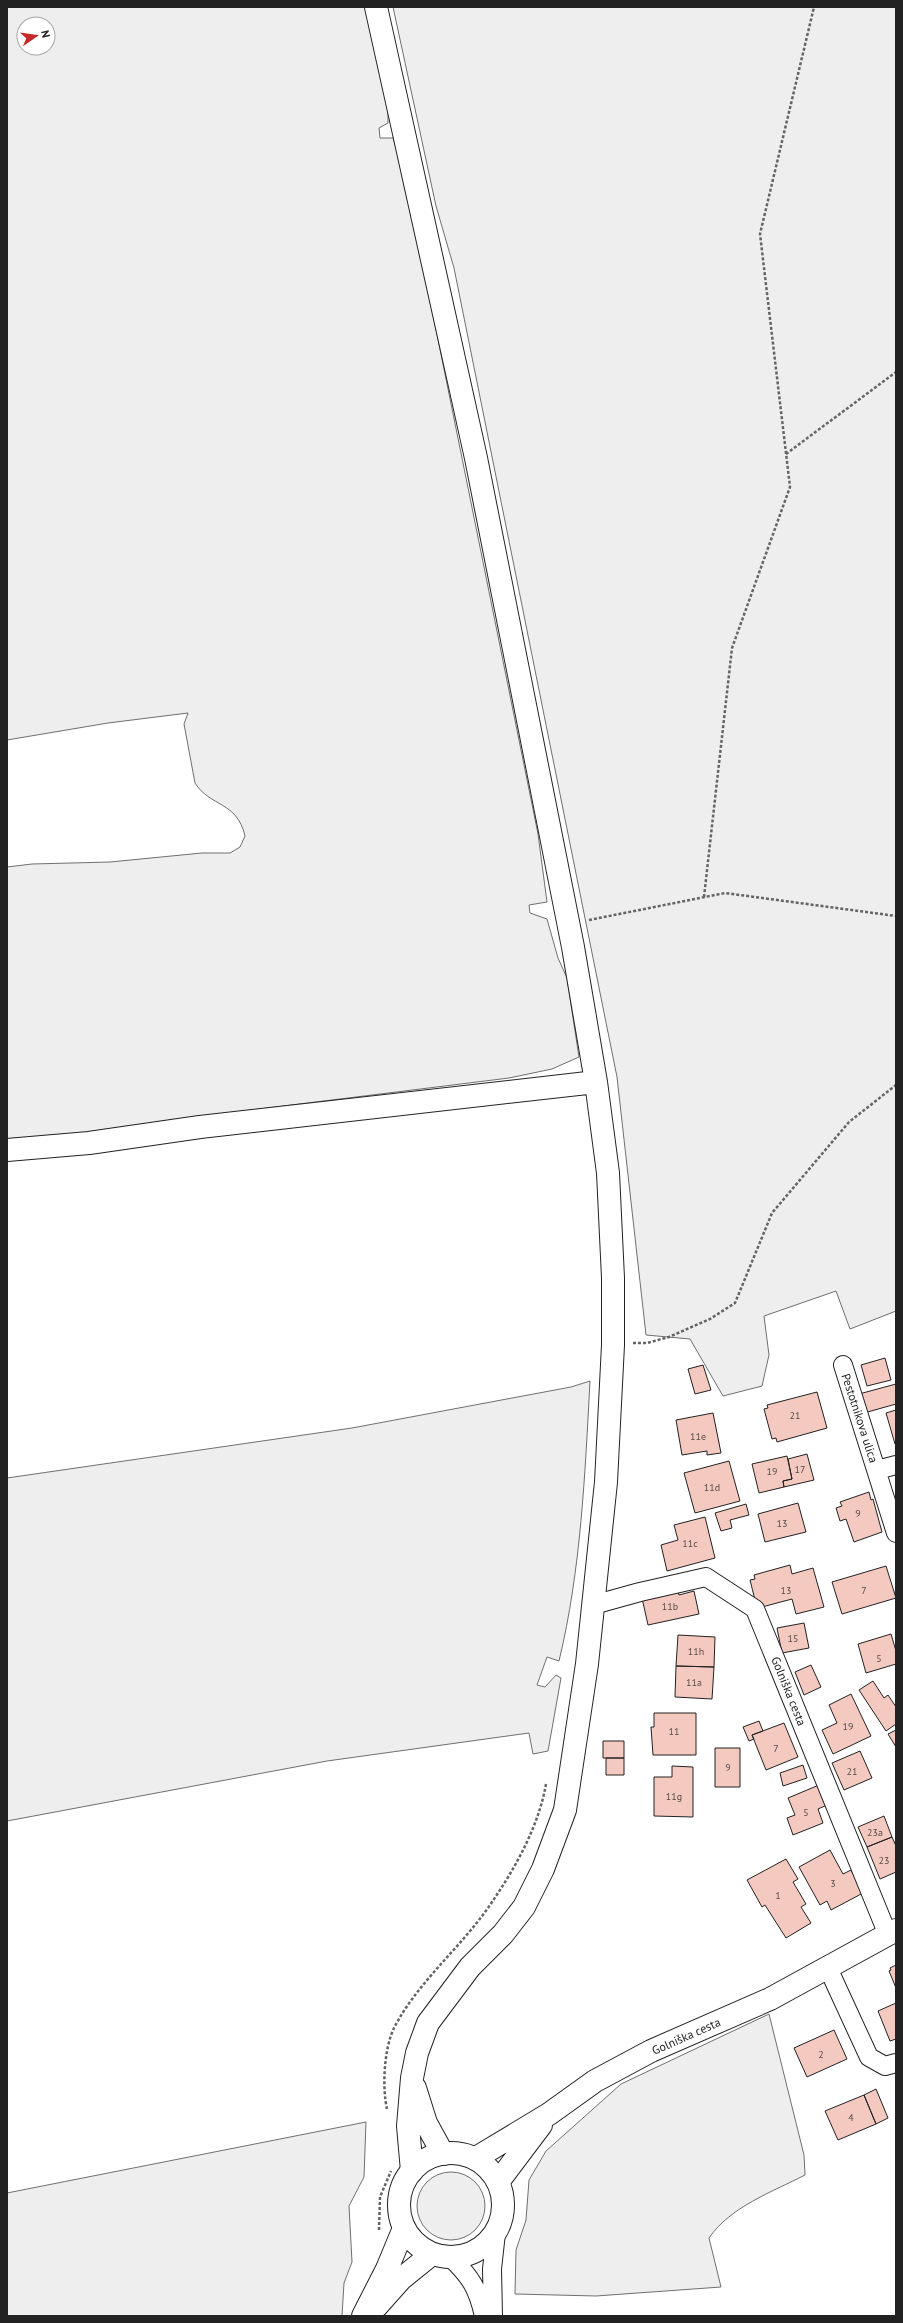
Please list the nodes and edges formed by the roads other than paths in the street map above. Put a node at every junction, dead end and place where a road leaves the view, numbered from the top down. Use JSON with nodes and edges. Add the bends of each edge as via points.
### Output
{"nodes":[{"id":1,"x":376,"y":7,"type":"edge"},
{"id":2,"x":596,"y":1082,"type":"junction"},
{"id":3,"x":7,"y":1150,"type":"edge"},
{"id":4,"x":843,"y":1365,"type":"dead end"},
{"id":5,"x":896,"y":1465,"type":"edge"},
{"id":6,"x":877,"y":1470,"type":"junction"},
{"id":7,"x":896,"y":1533,"type":"edge"},
{"id":8,"x":593,"y":1605,"type":"junction"},
{"id":9,"x":892,"y":1932,"type":"edge"},
{"id":10,"x":828,"y":1968,"type":"junction"},
{"id":11,"x":896,"y":2063,"type":"edge"},
{"id":12,"x":412,"y":2078,"type":"junction"},
{"id":13,"x":549,"y":2114,"type":"junction"},
{"id":14,"x":443,"y":2154,"type":"junction"},
{"id":15,"x":476,"y":2158,"type":"junction"},
{"id":16,"x":402,"y":2168,"type":"junction"},
{"id":17,"x":498,"y":2182,"type":"junction"},
{"id":18,"x":404,"y":2228,"type":"junction"},
{"id":19,"x":496,"y":2233,"type":"junction"},
{"id":20,"x":442,"y":2256,"type":"junction"},
{"id":21,"x":363,"y":2316,"type":"edge"},
{"id":22,"x":368,"y":2316,"type":"edge"},
{"id":23,"x":484,"y":2316,"type":"edge"},
{"id":24,"x":493,"y":2316,"type":"edge"}],
"edges":[{"from":1,"to":2,"type":"street","via":[[476,458],[568,924]]},
{"from":2,"to":3,"type":"street","via":[[200,1127],[89,1143]]},
{"from":2,"to":8,"type":"street","via":[[608,1173],[613,1348],[606,1482]]},
{"from":4,"to":6,"type":"street","name":"Pestotnikova ulica"},
{"from":5,"to":6,"type":"street","name":"Pestotnikova ulica"},
{"from":6,"to":7,"type":"street","name":"Pestotnikova ulica"},
{"from":8,"to":9,"type":"street","name":"Golniška cesta","via":[[706,1578],[755,1609]]},
{"from":8,"to":12,"type":"street","via":[[587,1664],[565,1810],[543,1869],[524,1907],[507,1929],[470,1967],[428,2023],[417,2053]]},
{"from":9,"to":10,"type":"street","name":"Golniška cesta"},
{"from":10,"to":11,"type":"street","via":[[869,2057],[885,2066]]},
{"from":10,"to":13,"type":"street","name":"Golniška cesta","via":[[770,1999],[651,2051],[595,2080]]},
{"from":12,"to":14,"type":"street","via":[[426,2123]]},
{"from":12,"to":16,"type":"street"},
{"from":13,"to":15,"type":"street"},
{"from":13,"to":17,"type":"street"},
{"from":14,"to":15,"type":"street","via":[[460,2154]]},
{"from":14,"to":16,"type":"street"},
{"from":15,"to":17,"type":"street","via":[[489,2169]]},
{"from":16,"to":18,"type":"street","via":[[399,2208]]},
{"from":17,"to":19,"type":"street","via":[[503,2206]]},
{"from":18,"to":20,"type":"street","via":[[416,2244]]},
{"from":18,"to":21,"type":"street"},
{"from":19,"to":20,"type":"street","via":[[485,2246],[470,2254]]},
{"from":19,"to":24,"type":"street","via":[[492,2269]]},
{"from":20,"to":22,"type":"street","via":[[401,2279]]},
{"from":20,"to":23,"type":"street","via":[[469,2275],[480,2297]]}]}
